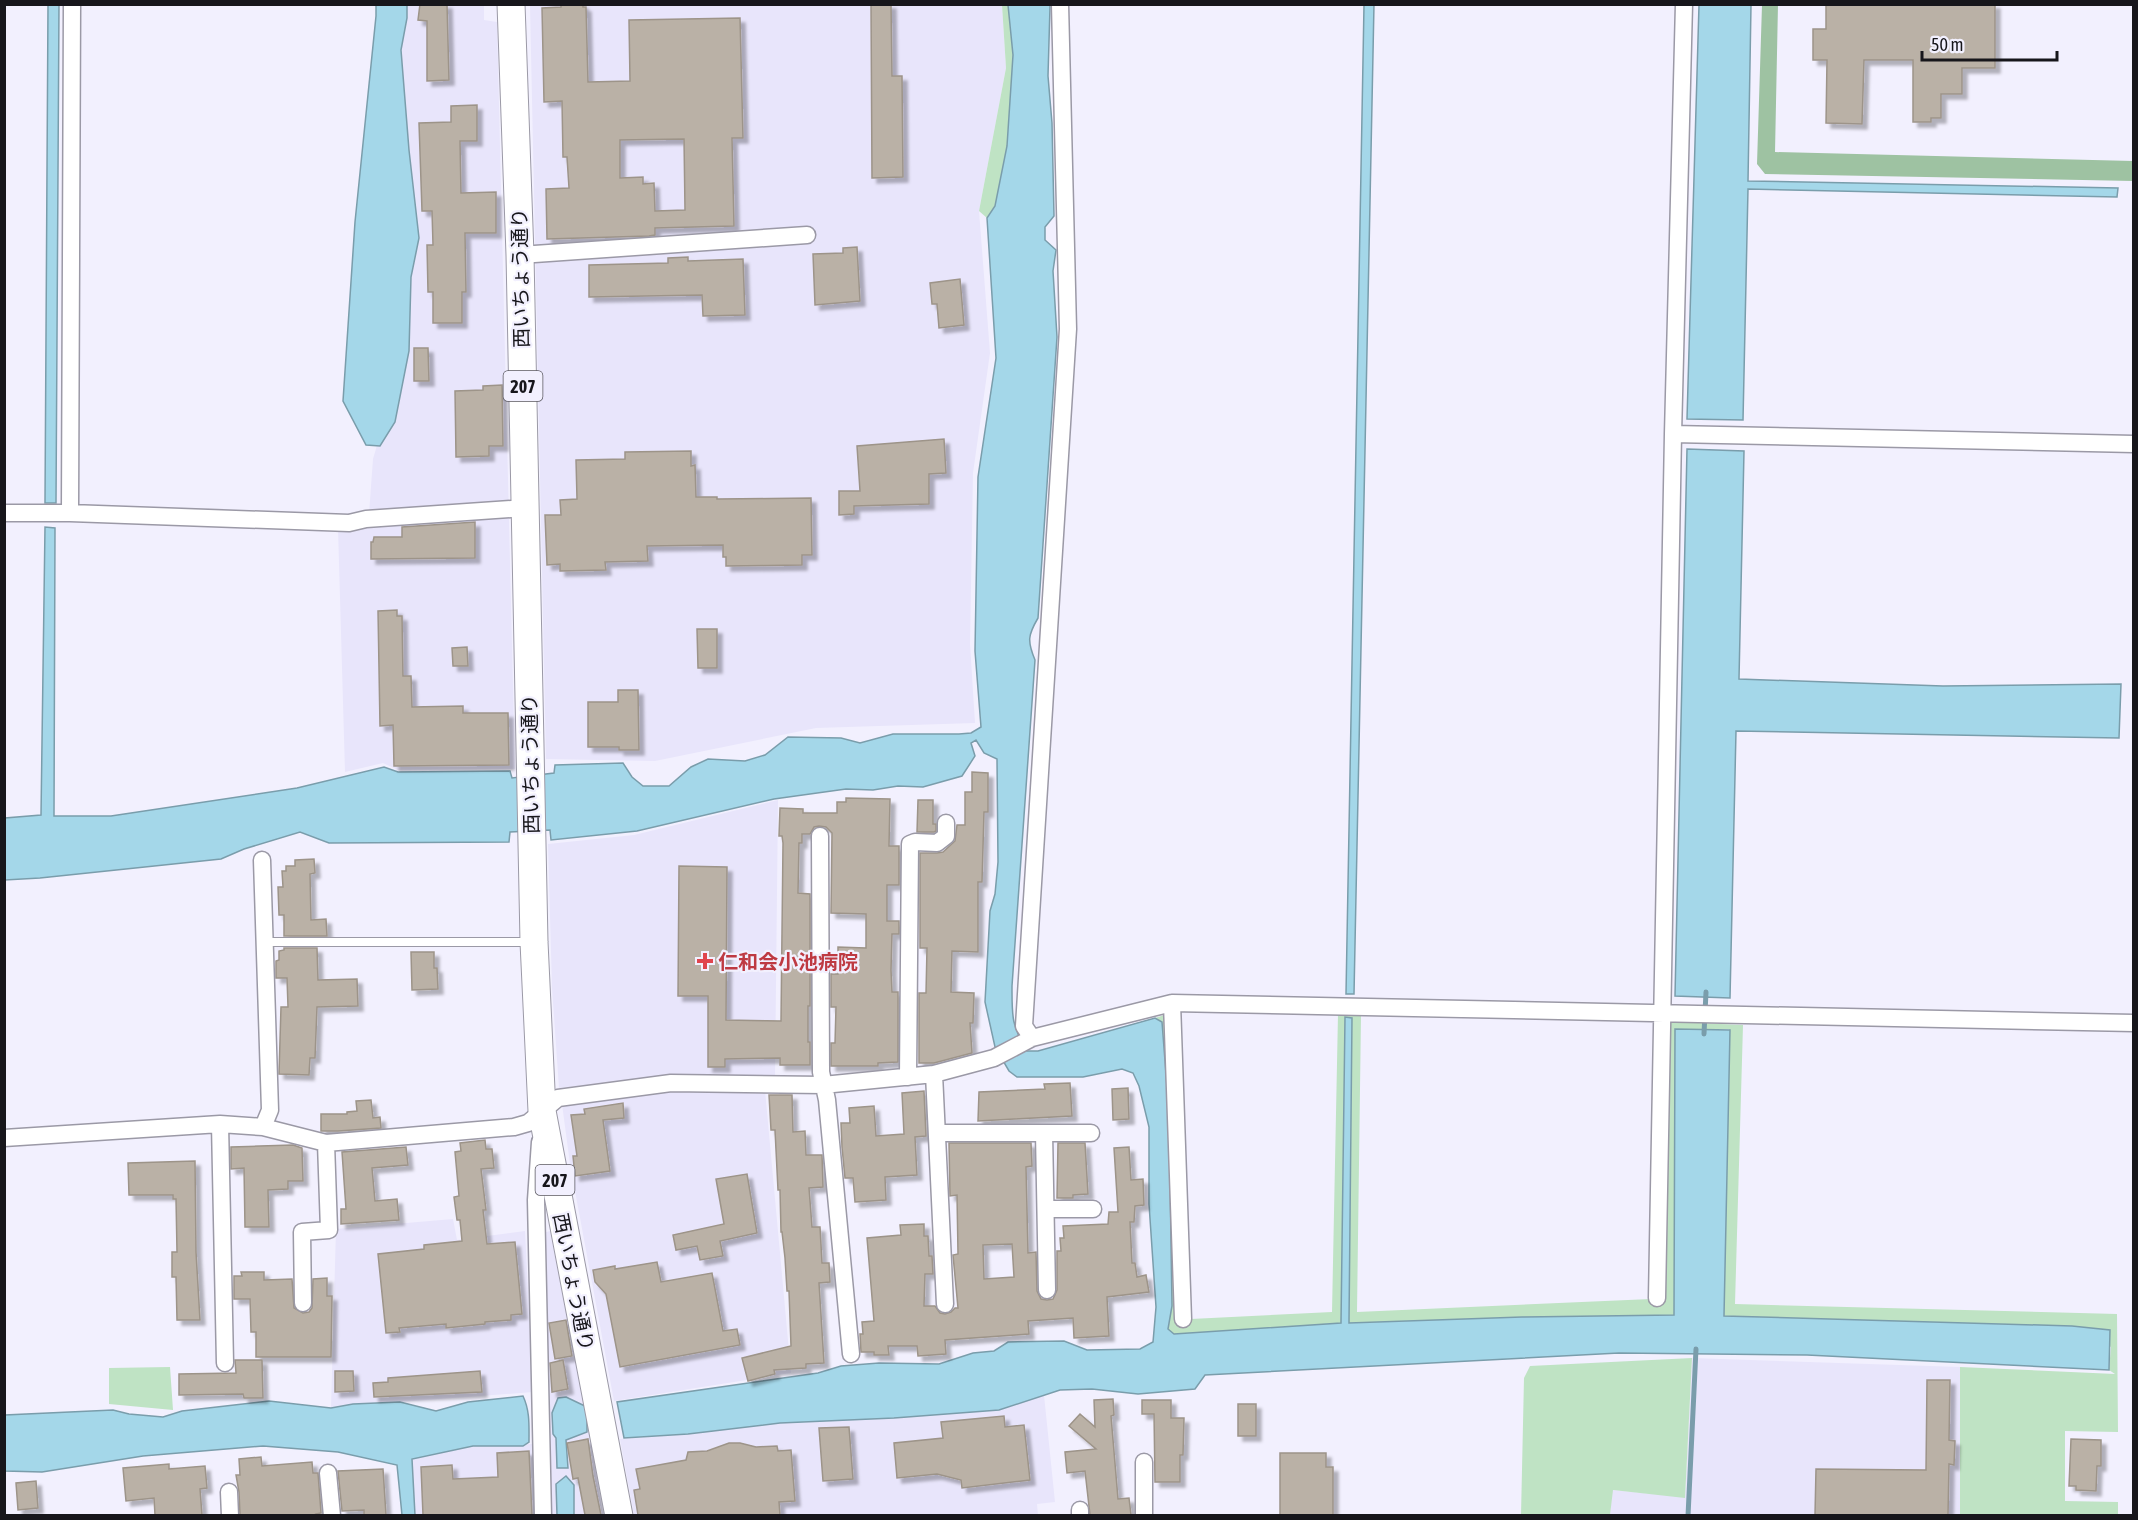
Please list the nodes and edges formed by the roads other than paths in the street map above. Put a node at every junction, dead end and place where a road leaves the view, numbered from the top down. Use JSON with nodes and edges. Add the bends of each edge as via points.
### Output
{"nodes":[{"id":1,"x":72,"y":4,"type":"edge"},
{"id":2,"x":512,"y":4,"type":"edge"},
{"id":3,"x":1060,"y":4,"type":"edge"},
{"id":4,"x":1684,"y":4,"type":"edge"},
{"id":5,"x":807,"y":235,"type":"dead end"},
{"id":6,"x":520,"y":255,"type":"junction"},
{"id":7,"x":1673,"y":434,"type":"junction"},
{"id":8,"x":2133,"y":444,"type":"edge"},
{"id":9,"x":525,"y":508,"type":"junction"},
{"id":10,"x":4,"y":513,"type":"edge"},
{"id":11,"x":70,"y":513,"type":"junction"},
{"id":12,"x":946,"y":823,"type":"dead end"},
{"id":13,"x":820,"y":836,"type":"dead end"},
{"id":14,"x":262,"y":860,"type":"dead end"},
{"id":15,"x":265,"y":942,"type":"junction"},
{"id":16,"x":534,"y":942,"type":"junction"},
{"id":17,"x":1172,"y":1003,"type":"junction"},
{"id":18,"x":1662,"y":1013,"type":"junction"},
{"id":19,"x":2133,"y":1023,"type":"edge"},
{"id":20,"x":1032,"y":1038,"type":"junction"},
{"id":21,"x":934,"y":1074,"type":"junction"},
{"id":22,"x":908,"y":1077,"type":"junction"},
{"id":23,"x":823,"y":1085,"type":"junction"},
{"id":24,"x":542,"y":1111,"type":"junction"},
{"id":25,"x":220,"y":1124,"type":"junction"},
{"id":26,"x":263,"y":1127,"type":"junction"},
{"id":27,"x":938,"y":1133,"type":"junction"},
{"id":28,"x":1044,"y":1133,"type":"junction"},
{"id":29,"x":1091,"y":1133,"type":"dead end"},
{"id":30,"x":4,"y":1138,"type":"edge"},
{"id":31,"x":326,"y":1143,"type":"junction"},
{"id":32,"x":1046,"y":1209,"type":"junction"},
{"id":33,"x":1093,"y":1209,"type":"dead end"},
{"id":34,"x":1047,"y":1290,"type":"dead end"},
{"id":35,"x":1657,"y":1298,"type":"dead end"},
{"id":36,"x":303,"y":1304,"type":"dead end"},
{"id":37,"x":945,"y":1304,"type":"dead end"},
{"id":38,"x":1183,"y":1319,"type":"dead end"},
{"id":39,"x":850,"y":1354,"type":"dead end"},
{"id":40,"x":225,"y":1363,"type":"dead end"},
{"id":41,"x":1144,"y":1462,"type":"dead end"},
{"id":42,"x":328,"y":1473,"type":"dead end"},
{"id":43,"x":229,"y":1492,"type":"dead end"},
{"id":44,"x":230,"y":1515,"type":"edge"},
{"id":45,"x":332,"y":1515,"type":"edge"},
{"id":46,"x":543,"y":1515,"type":"edge"},
{"id":47,"x":619,"y":1515,"type":"edge"},
{"id":48,"x":1144,"y":1515,"type":"edge"}],
"edges":[{"from":1,"to":11,"type":"street"},
{"from":2,"to":6,"type":"highway","name":"西いちょう通り","number":"207"},
{"from":3,"to":20,"type":"street","via":[[1068,329],[1024,1026]]},
{"from":4,"to":7,"type":"street"},
{"from":5,"to":6,"type":"street"},
{"from":6,"to":9,"type":"highway","name":"西いちょう通り","number":"207"},
{"from":7,"to":8,"type":"street"},
{"from":7,"to":18,"type":"street"},
{"from":9,"to":11,"type":"street","via":[[349,523]]},
{"from":9,"to":16,"type":"highway","name":"西いちょう通り","number":"207"},
{"from":10,"to":11,"type":"street"},
{"from":12,"to":22,"type":"street","via":[[946,836],[937,843],[910,844]]},
{"from":13,"to":23,"type":"street"},
{"from":14,"to":15,"type":"street"},
{"from":15,"to":16,"type":"lane"},
{"from":15,"to":26,"type":"street","via":[[270,1110]]},
{"from":16,"to":24,"type":"highway","name":"西いちょう通り","number":"207"},
{"from":17,"to":18,"type":"street"},
{"from":17,"to":20,"type":"street"},
{"from":17,"to":38,"type":"street"},
{"from":18,"to":19,"type":"street"},
{"from":18,"to":35,"type":"street"},
{"from":20,"to":21,"type":"street","via":[[994,1058]]},
{"from":21,"to":22,"type":"street"},
{"from":21,"to":27,"type":"street"},
{"from":22,"to":23,"type":"street"},
{"from":23,"to":24,"type":"street","via":[[671,1083],[558,1098]]},
{"from":23,"to":39,"type":"street"},
{"from":24,"to":31,"type":"street","via":[[528,1123],[514,1127]]},
{"from":24,"to":46,"type":"street","via":[[536,1200]]},
{"from":24,"to":47,"type":"highway","name":"西いちょう通り","number":"207"},
{"from":25,"to":26,"type":"street"},
{"from":25,"to":30,"type":"street"},
{"from":25,"to":40,"type":"street"},
{"from":26,"to":31,"type":"street"},
{"from":27,"to":28,"type":"street"},
{"from":27,"to":37,"type":"street"},
{"from":28,"to":29,"type":"street"},
{"from":28,"to":32,"type":"street"},
{"from":31,"to":36,"type":"street","via":[[330,1230],[302,1232]]},
{"from":32,"to":33,"type":"street"},
{"from":32,"to":34,"type":"street"},
{"from":41,"to":48,"type":"street"},
{"from":42,"to":45,"type":"street"},
{"from":43,"to":44,"type":"street"}]}
